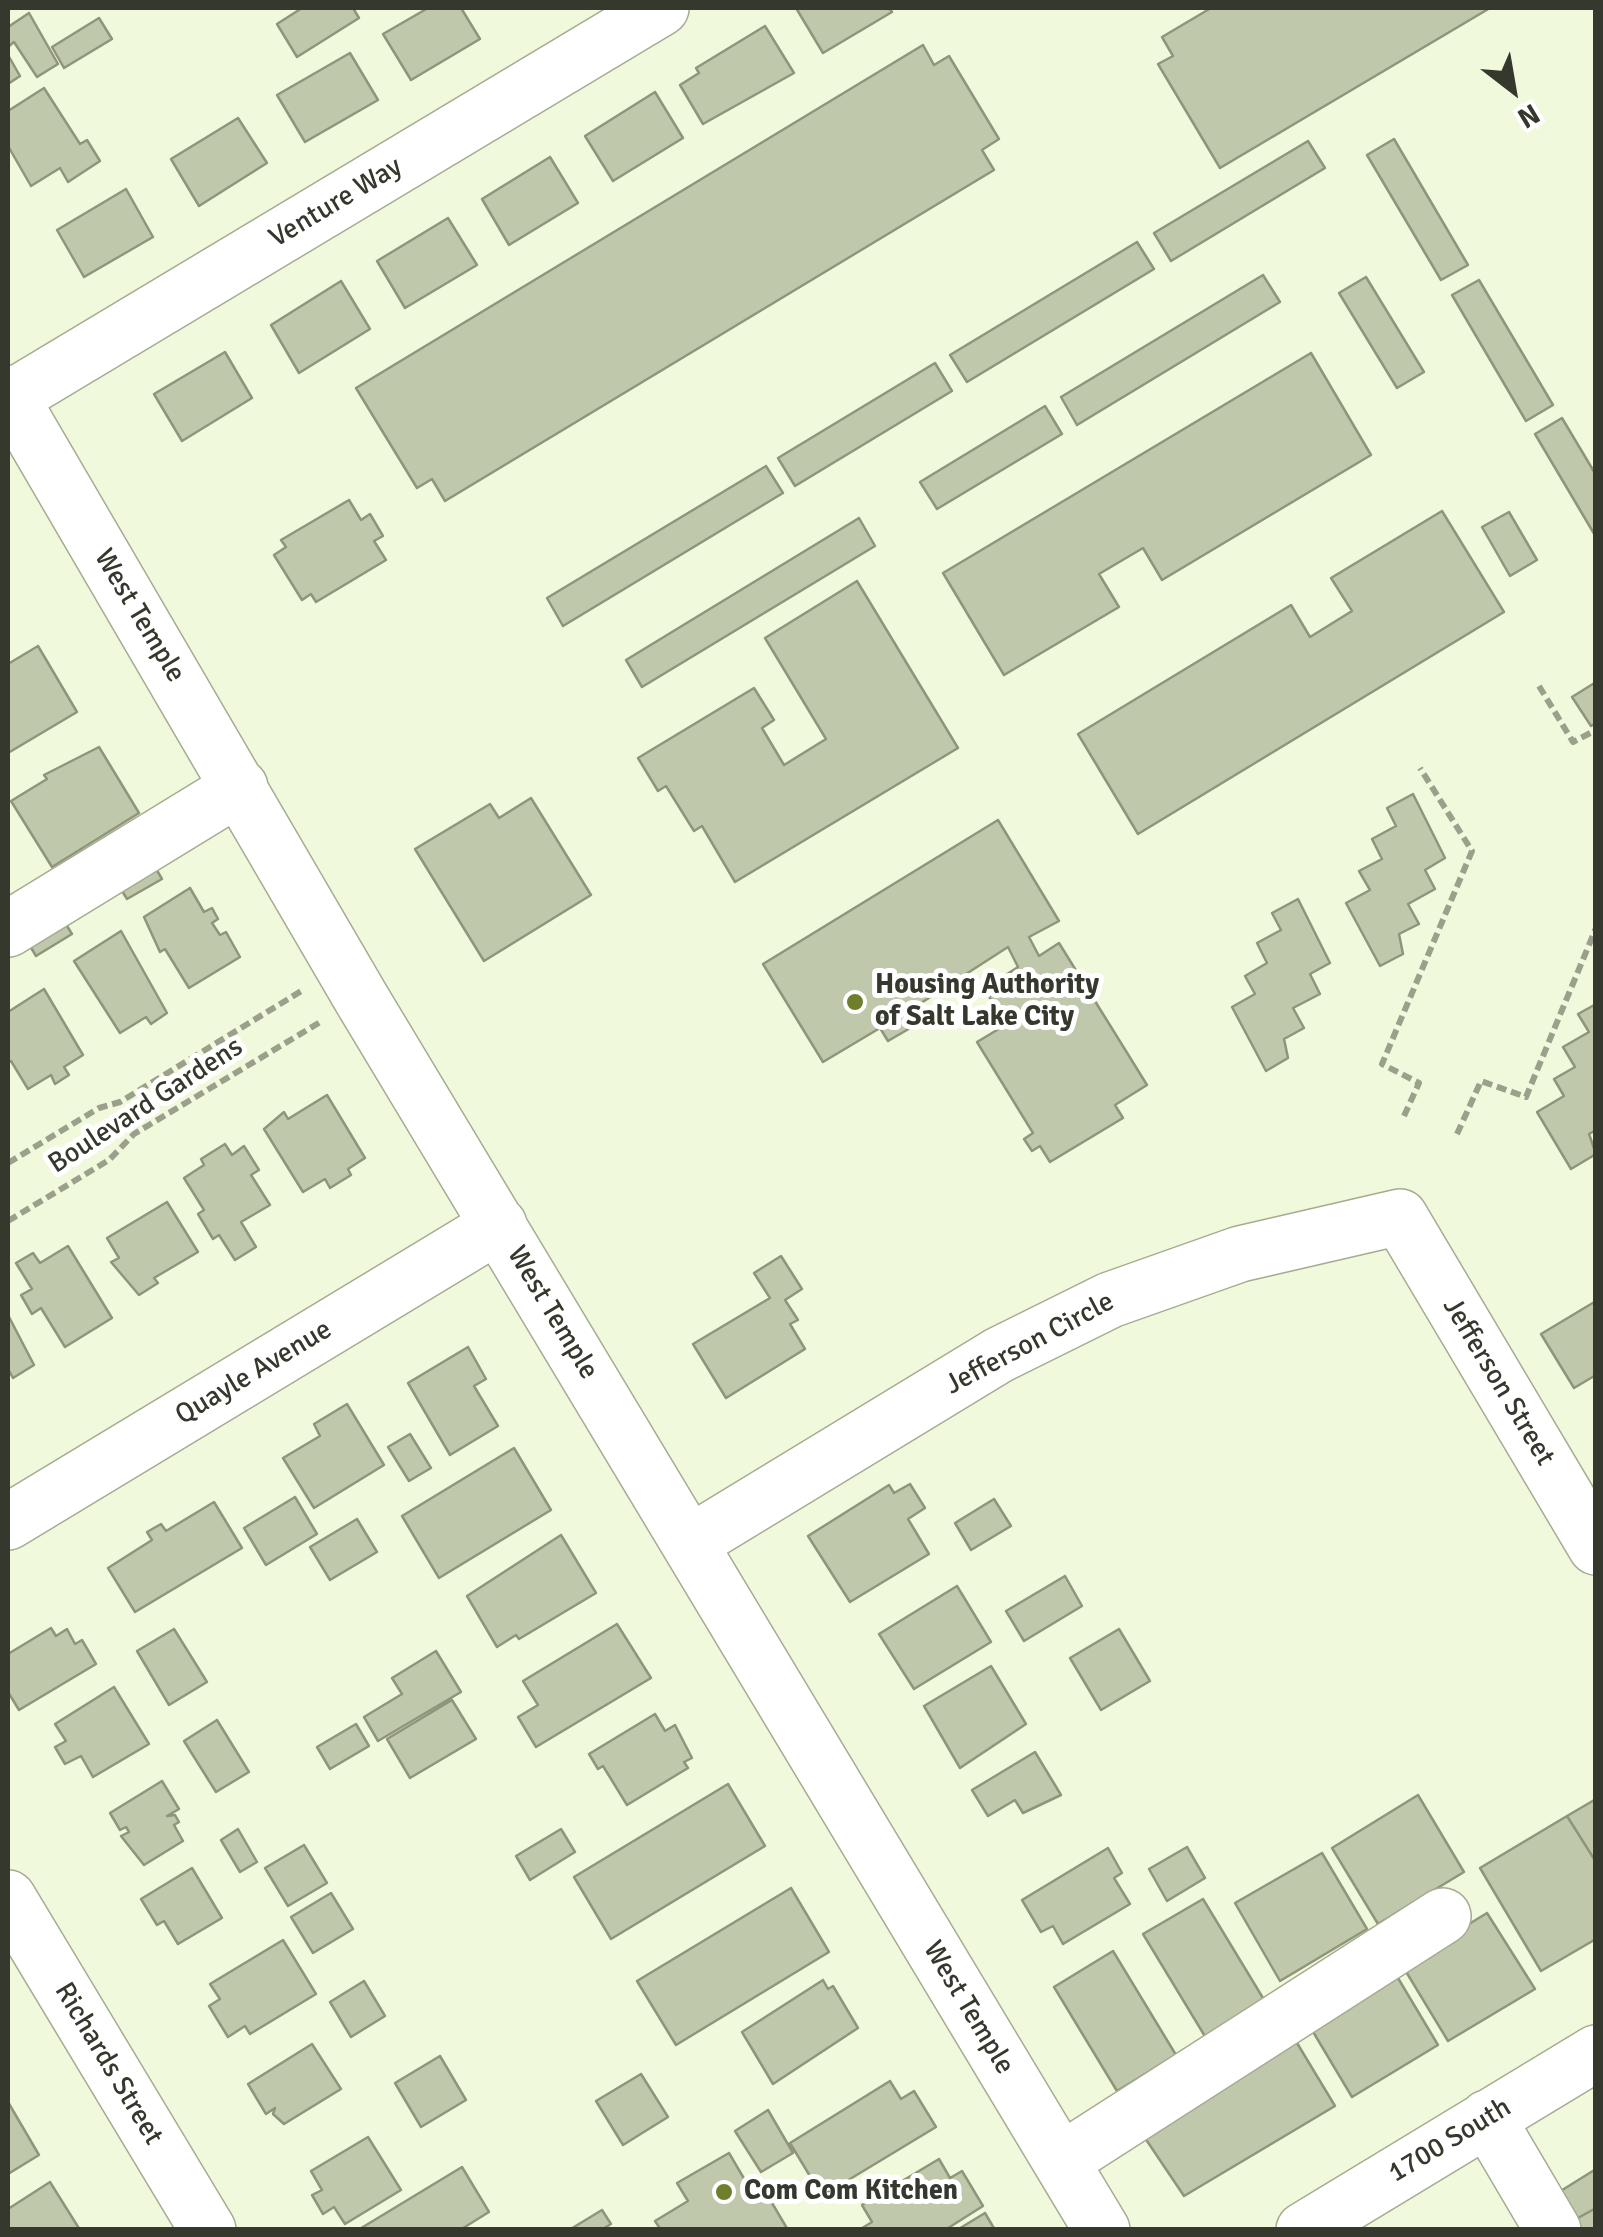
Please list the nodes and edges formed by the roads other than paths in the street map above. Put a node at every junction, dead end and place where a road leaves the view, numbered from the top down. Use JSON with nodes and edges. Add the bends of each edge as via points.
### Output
{"nodes":[{"id":1,"x":662,"y":8,"type":"edge"},
{"id":2,"x":14,"y":418,"type":"edge"},
{"id":3,"x":240,"y":787,"type":"junction"},
{"id":4,"x":8,"y":929,"type":"edge"},
{"id":5,"x":1400,"y":1216,"type":"joint"},
{"id":6,"x":499,"y":1225,"type":"junction"},
{"id":7,"x":8,"y":1522,"type":"edge"},
{"id":8,"x":690,"y":1544,"type":"junction"},
{"id":9,"x":1596,"y":1547,"type":"edge"},
{"id":10,"x":8,"y":1898,"type":"edge"},
{"id":11,"x":1443,"y":1916,"type":"dead end"},
{"id":12,"x":1596,"y":2053,"type":"edge"},
{"id":13,"x":1487,"y":2118,"type":"junction"},
{"id":14,"x":1061,"y":2161,"type":"junction"},
{"id":15,"x":208,"y":2230,"type":"edge"},
{"id":16,"x":1102,"y":2230,"type":"edge"},
{"id":17,"x":1304,"y":2230,"type":"edge"},
{"id":18,"x":1554,"y":2230,"type":"edge"}],
"edges":[{"from":1,"to":2,"type":"street","name":"Venture Way"},
{"from":2,"to":3,"type":"street","name":"West Temple"},
{"from":3,"to":4,"type":"street"},
{"from":3,"to":6,"type":"street","name":"West Temple"},
{"from":5,"to":8,"type":"street","name":"Jefferson Circle","via":[[1240,1254],[1078,1314]]},
{"from":5,"to":9,"type":"street","name":"Jefferson Street"},
{"from":6,"to":7,"type":"street","name":"Quayle Avenue"},
{"from":6,"to":8,"type":"street","name":"West Temple"},
{"from":8,"to":14,"type":"street","name":"West Temple"},
{"from":10,"to":15,"type":"street","name":"Richards Street"},
{"from":11,"to":14,"type":"street"},
{"from":12,"to":13,"type":"street","name":"1700 South"},
{"from":13,"to":17,"type":"street","name":"1700 South"},
{"from":13,"to":18,"type":"street"},
{"from":14,"to":16,"type":"street","name":"West Temple"}]}
